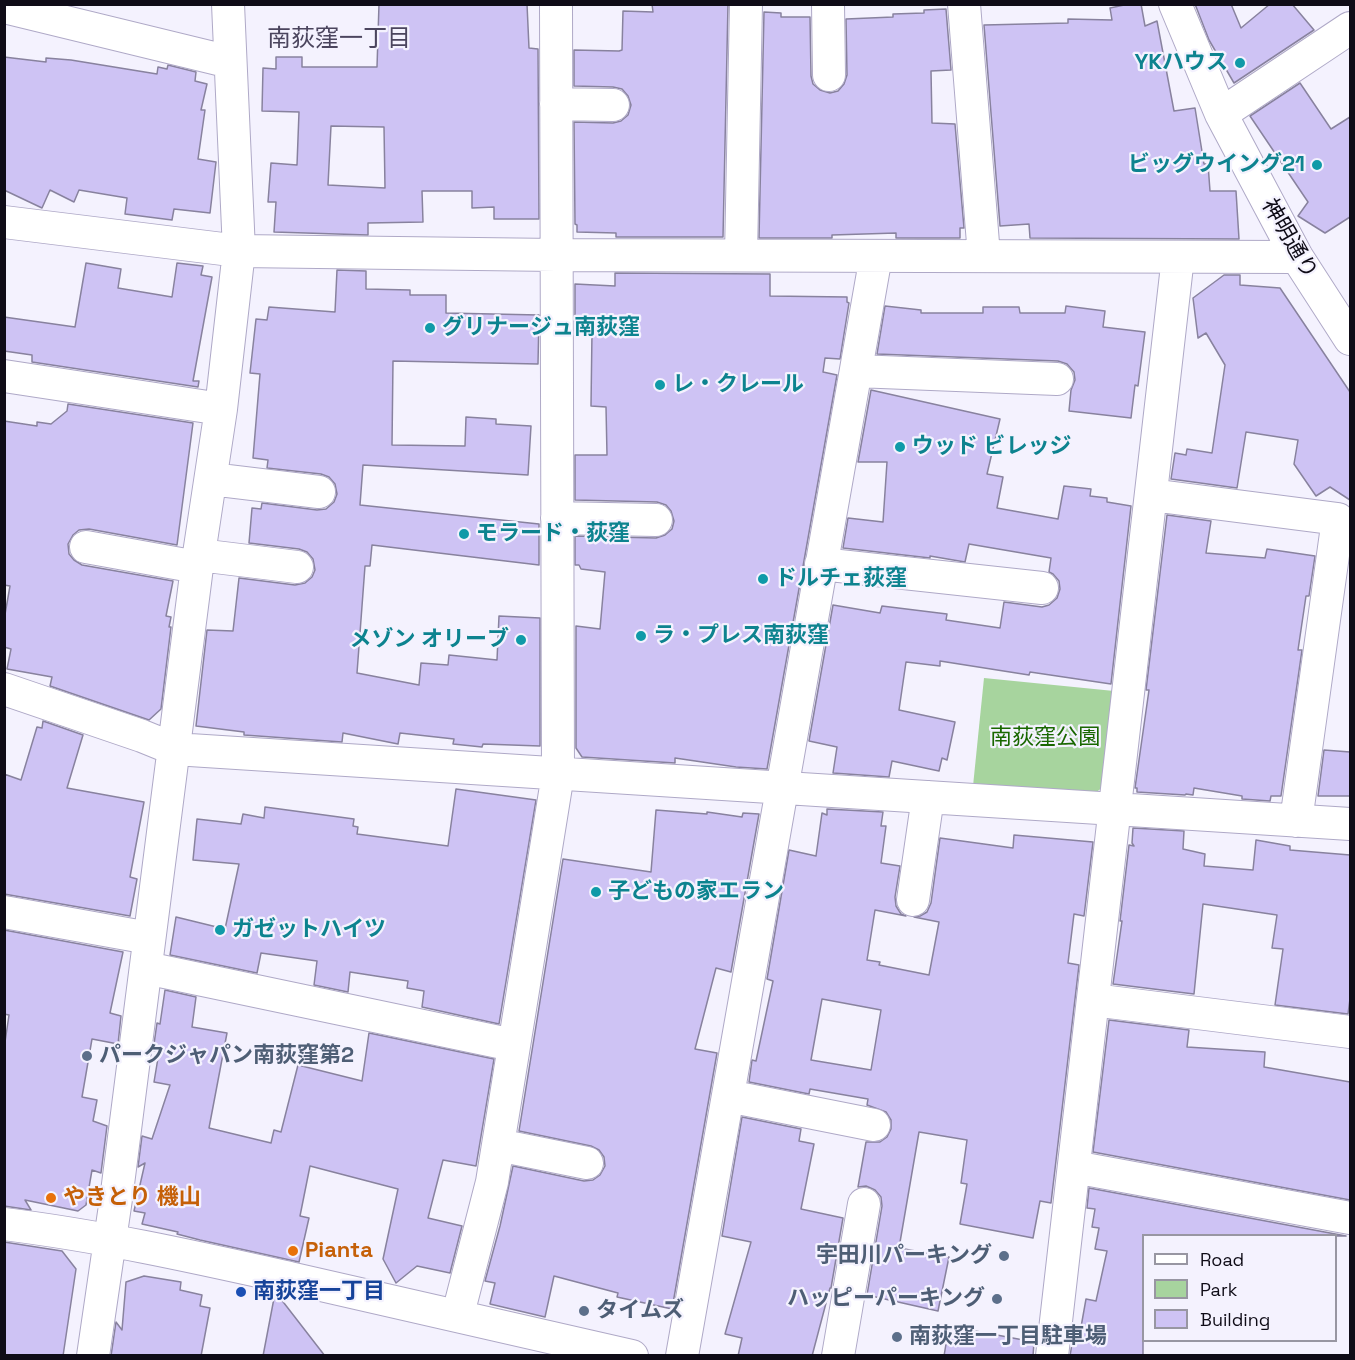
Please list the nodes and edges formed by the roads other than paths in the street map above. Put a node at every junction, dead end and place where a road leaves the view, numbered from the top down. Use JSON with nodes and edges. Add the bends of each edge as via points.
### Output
{"nodes":[{"id":1,"x":228,"y":4,"type":"edge"},
{"id":2,"x":556,"y":4,"type":"edge"},
{"id":3,"x":746,"y":4,"type":"edge"},
{"id":4,"x":828,"y":4,"type":"edge"},
{"id":5,"x":964,"y":4,"type":"edge"},
{"id":6,"x":1175,"y":4,"type":"edge"},
{"id":7,"x":4,"y":7,"type":"edge"},
{"id":8,"x":1350,"y":28,"type":"edge"},
{"id":9,"x":230,"y":62,"type":"junction"},
{"id":10,"x":830,"y":75,"type":"dead end"},
{"id":11,"x":556,"y":104,"type":"junction"},
{"id":12,"x":613,"y":105,"type":"dead end"},
{"id":13,"x":1221,"y":114,"type":"junction"},
{"id":14,"x":4,"y":222,"type":"edge"},
{"id":15,"x":238,"y":251,"type":"junction"},
{"id":16,"x":556,"y":255,"type":"junction"},
{"id":17,"x":741,"y":255,"type":"junction"},
{"id":18,"x":876,"y":256,"type":"junction"},
{"id":19,"x":984,"y":256,"type":"junction"},
{"id":20,"x":1178,"y":257,"type":"junction"},
{"id":21,"x":1297,"y":257,"type":"junction"},
{"id":22,"x":1350,"y":339,"type":"edge"},
{"id":23,"x":855,"y":371,"type":"junction"},
{"id":24,"x":4,"y":375,"type":"edge"},
{"id":25,"x":1057,"y":379,"type":"dead end"},
{"id":26,"x":222,"y":410,"type":"junction"},
{"id":27,"x":211,"y":479,"type":"junction"},
{"id":28,"x":319,"y":492,"type":"dead end"},
{"id":29,"x":1151,"y":495,"type":"junction"},
{"id":30,"x":557,"y":518,"type":"junction"},
{"id":31,"x":656,"y":520,"type":"dead end"},
{"id":32,"x":86,"y":548,"type":"dead end"},
{"id":33,"x":198,"y":561,"type":"junction"},
{"id":34,"x":821,"y":564,"type":"junction"},
{"id":35,"x":297,"y":567,"type":"dead end"},
{"id":36,"x":1042,"y":588,"type":"dead end"},
{"id":37,"x":4,"y":689,"type":"edge"},
{"id":38,"x":174,"y":749,"type":"junction"},
{"id":39,"x":558,"y":774,"type":"junction"},
{"id":40,"x":782,"y":788,"type":"junction"},
{"id":41,"x":918,"y":797,"type":"junction"},
{"id":42,"x":1114,"y":809,"type":"junction"},
{"id":43,"x":1296,"y":821,"type":"junction"},
{"id":44,"x":1350,"y":824,"type":"edge"},
{"id":45,"x":901,"y":858,"type":"dead end"},
{"id":46,"x":913,"y":900,"type":"dead end"},
{"id":47,"x":4,"y":912,"type":"edge"},
{"id":48,"x":147,"y":953,"type":"junction"},
{"id":49,"x":1093,"y":1000,"type":"junction"},
{"id":50,"x":1350,"y":1032,"type":"edge"},
{"id":51,"x":513,"y":1045,"type":"junction"},
{"id":52,"x":728,"y":1096,"type":"junction"},
{"id":53,"x":874,"y":1125,"type":"dead end"},
{"id":54,"x":498,"y":1145,"type":"junction"},
{"id":55,"x":587,"y":1163,"type":"dead end"},
{"id":56,"x":1074,"y":1167,"type":"junction"},
{"id":57,"x":864,"y":1204,"type":"dead end"},
{"id":58,"x":1350,"y":1218,"type":"edge"},
{"id":59,"x":4,"y":1224,"type":"edge"},
{"id":60,"x":109,"y":1239,"type":"junction"},
{"id":61,"x":458,"y":1314,"type":"junction"},
{"id":62,"x":93,"y":1356,"type":"edge"},
{"id":63,"x":632,"y":1356,"type":"edge"},
{"id":64,"x":682,"y":1356,"type":"edge"},
{"id":65,"x":837,"y":1356,"type":"edge"},
{"id":66,"x":1052,"y":1356,"type":"edge"}],
"edges":[{"from":1,"to":9,"type":"street"},
{"from":2,"to":11,"type":"street"},
{"from":3,"to":17,"type":"street"},
{"from":4,"to":10,"type":"street"},
{"from":5,"to":19,"type":"street"},
{"from":6,"to":13,"type":"street","name":"神明通り"},
{"from":7,"to":9,"type":"street"},
{"from":8,"to":13,"type":"street"},
{"from":9,"to":15,"type":"street"},
{"from":11,"to":12,"type":"street"},
{"from":11,"to":16,"type":"street"},
{"from":13,"to":21,"type":"street","name":"神明通り"},
{"from":14,"to":15,"type":"street"},
{"from":15,"to":16,"type":"street"},
{"from":15,"to":26,"type":"street"},
{"from":16,"to":17,"type":"street"},
{"from":16,"to":30,"type":"street"},
{"from":17,"to":18,"type":"street"},
{"from":18,"to":19,"type":"street"},
{"from":18,"to":23,"type":"street"},
{"from":19,"to":20,"type":"street"},
{"from":20,"to":21,"type":"street"},
{"from":20,"to":29,"type":"street"},
{"from":21,"to":22,"type":"street","name":"神明通り"},
{"from":23,"to":25,"type":"street"},
{"from":23,"to":34,"type":"street"},
{"from":24,"to":26,"type":"street"},
{"from":26,"to":27,"type":"street"},
{"from":27,"to":28,"type":"street"},
{"from":27,"to":33,"type":"street"},
{"from":29,"to":42,"type":"street"},
{"from":29,"to":43,"type":"street","via":[[1338,519]]},
{"from":30,"to":31,"type":"street"},
{"from":30,"to":39,"type":"street"},
{"from":32,"to":33,"type":"street"},
{"from":33,"to":35,"type":"street"},
{"from":33,"to":38,"type":"street"},
{"from":34,"to":36,"type":"street"},
{"from":34,"to":40,"type":"street"},
{"from":37,"to":38,"type":"street"},
{"from":38,"to":39,"type":"street"},
{"from":38,"to":48,"type":"street"},
{"from":39,"to":40,"type":"street"},
{"from":39,"to":51,"type":"street"},
{"from":40,"to":41,"type":"street"},
{"from":40,"to":52,"type":"street"},
{"from":41,"to":42,"type":"street"},
{"from":41,"to":45,"type":"street"},
{"from":41,"to":46,"type":"street"},
{"from":42,"to":43,"type":"street"},
{"from":42,"to":49,"type":"street"},
{"from":43,"to":44,"type":"street"},
{"from":47,"to":48,"type":"street"},
{"from":48,"to":51,"type":"street"},
{"from":48,"to":60,"type":"street"},
{"from":49,"to":50,"type":"street"},
{"from":49,"to":56,"type":"street"},
{"from":51,"to":54,"type":"street"},
{"from":52,"to":53,"type":"street"},
{"from":52,"to":64,"type":"street"},
{"from":54,"to":55,"type":"street"},
{"from":54,"to":61,"type":"street"},
{"from":56,"to":58,"type":"street"},
{"from":56,"to":66,"type":"street"},
{"from":57,"to":65,"type":"street"},
{"from":59,"to":60,"type":"street"},
{"from":60,"to":61,"type":"street"},
{"from":60,"to":62,"type":"street"},
{"from":61,"to":63,"type":"street"}]}
